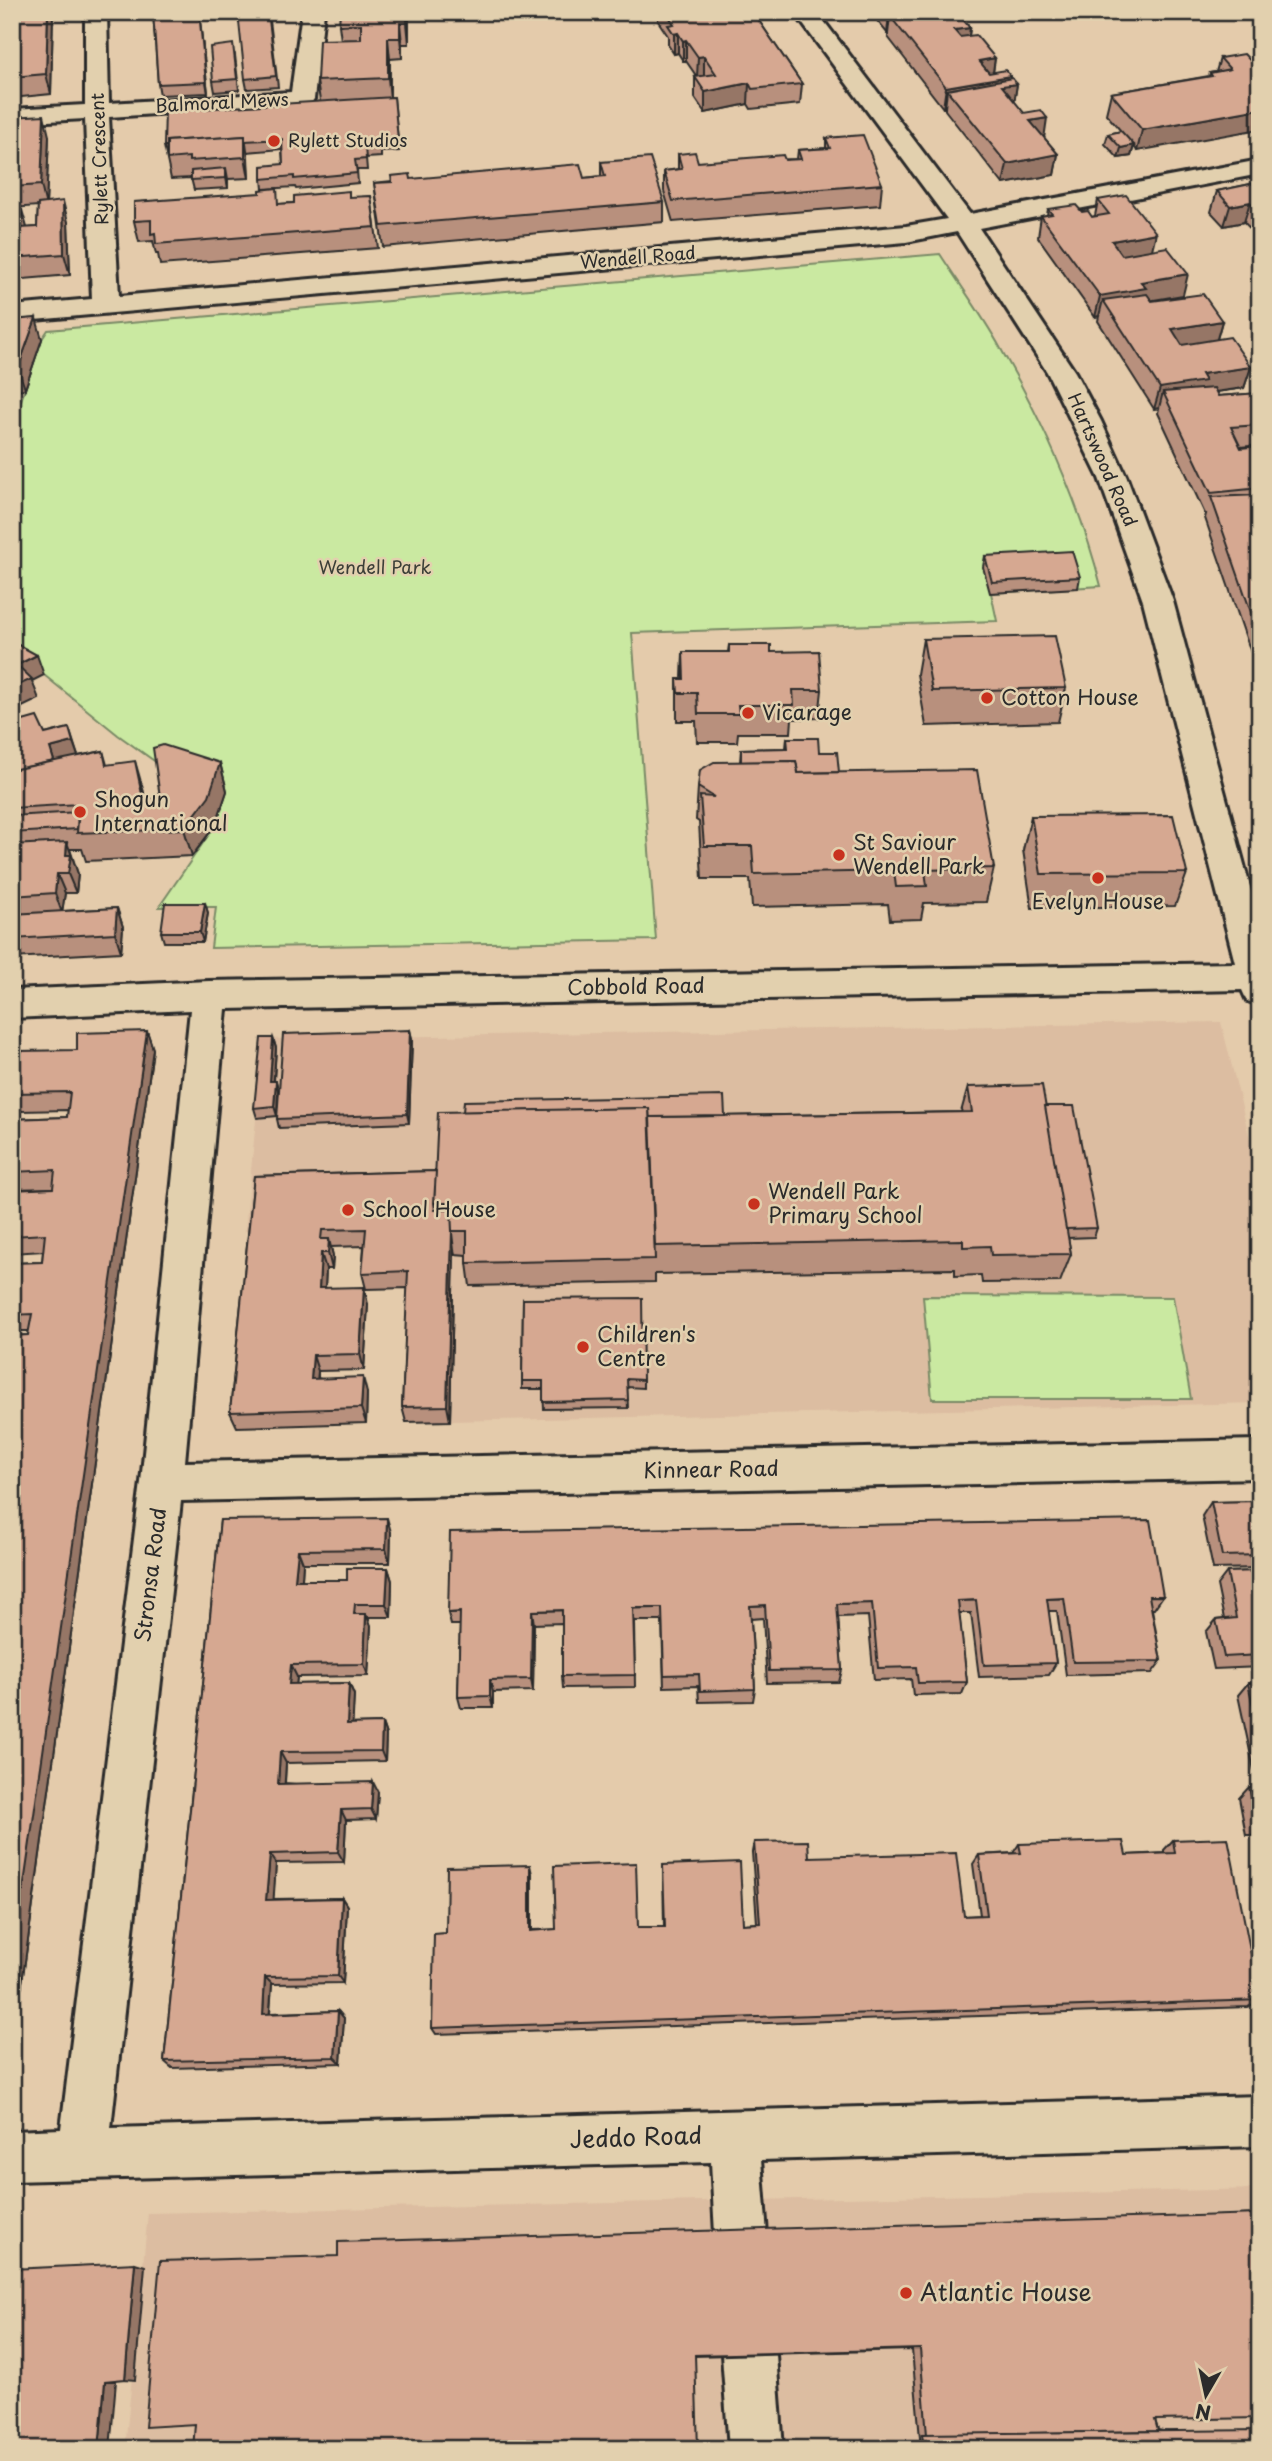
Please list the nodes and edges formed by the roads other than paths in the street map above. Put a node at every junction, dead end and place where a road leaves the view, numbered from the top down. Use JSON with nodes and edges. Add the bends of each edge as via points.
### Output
{"nodes":[{"id":1,"x":96,"y":12,"type":"edge"},
{"id":2,"x":313,"y":12,"type":"edge"},
{"id":3,"x":805,"y":12,"type":"edge"},
{"id":4,"x":97,"y":109,"type":"junction"},
{"id":5,"x":12,"y":116,"type":"edge"},
{"id":6,"x":1260,"y":167,"type":"edge"},
{"id":7,"x":964,"y":224,"type":"junction"},
{"id":8,"x":106,"y":306,"type":"junction"},
{"id":9,"x":12,"y":314,"type":"edge"},
{"id":10,"x":1258,"y":981,"type":"edge"},
{"id":11,"x":209,"y":995,"type":"junction"},
{"id":12,"x":12,"y":1004,"type":"edge"},
{"id":13,"x":1260,"y":1459,"type":"edge"},
{"id":14,"x":162,"y":1482,"type":"junction"},
{"id":15,"x":1260,"y":2121,"type":"edge"},
{"id":16,"x":734,"y":2135,"type":"junction"},
{"id":17,"x":83,"y":2154,"type":"junction"},
{"id":18,"x":12,"y":2156,"type":"edge"},
{"id":19,"x":741,"y":2234,"type":"edge"},
{"id":20,"x":749,"y":2355,"type":"edge"},
{"id":21,"x":756,"y":2449,"type":"edge"}],
"edges":[{"from":1,"to":4,"type":"street","name":"Rylett Crescent"},
{"from":2,"to":4,"type":"street","name":"Balmoral Mews","via":[[302,99]]},
{"from":3,"to":7,"type":"street","name":"Hartswood Road"},
{"from":4,"to":5,"type":"street"},
{"from":4,"to":8,"type":"street","name":"Rylett Crescent"},
{"from":6,"to":7,"type":"street","name":"Wendell Road"},
{"from":7,"to":8,"type":"street","name":"Wendell Road","via":[[906,234]]},
{"from":7,"to":10,"type":"street","name":"Hartswood Road","via":[[1061,372],[1133,528],[1158,601]]},
{"from":8,"to":9,"type":"street","name":"Wendell Road"},
{"from":10,"to":11,"type":"street","name":"Cobbold Road"},
{"from":11,"to":12,"type":"street","name":"Cobbold Road"},
{"from":11,"to":14,"type":"street","name":"Stronsa Road"},
{"from":13,"to":14,"type":"street","name":"Kinnear Road"},
{"from":14,"to":17,"type":"street","name":"Stronsa Road"},
{"from":15,"to":16,"type":"street","name":"Jeddo Road"},
{"from":16,"to":17,"type":"street","name":"Jeddo Road"},
{"from":16,"to":19,"type":"street"},
{"from":17,"to":18,"type":"street","name":"Jeddo Road"},
{"from":20,"to":21,"type":"street"}]}
